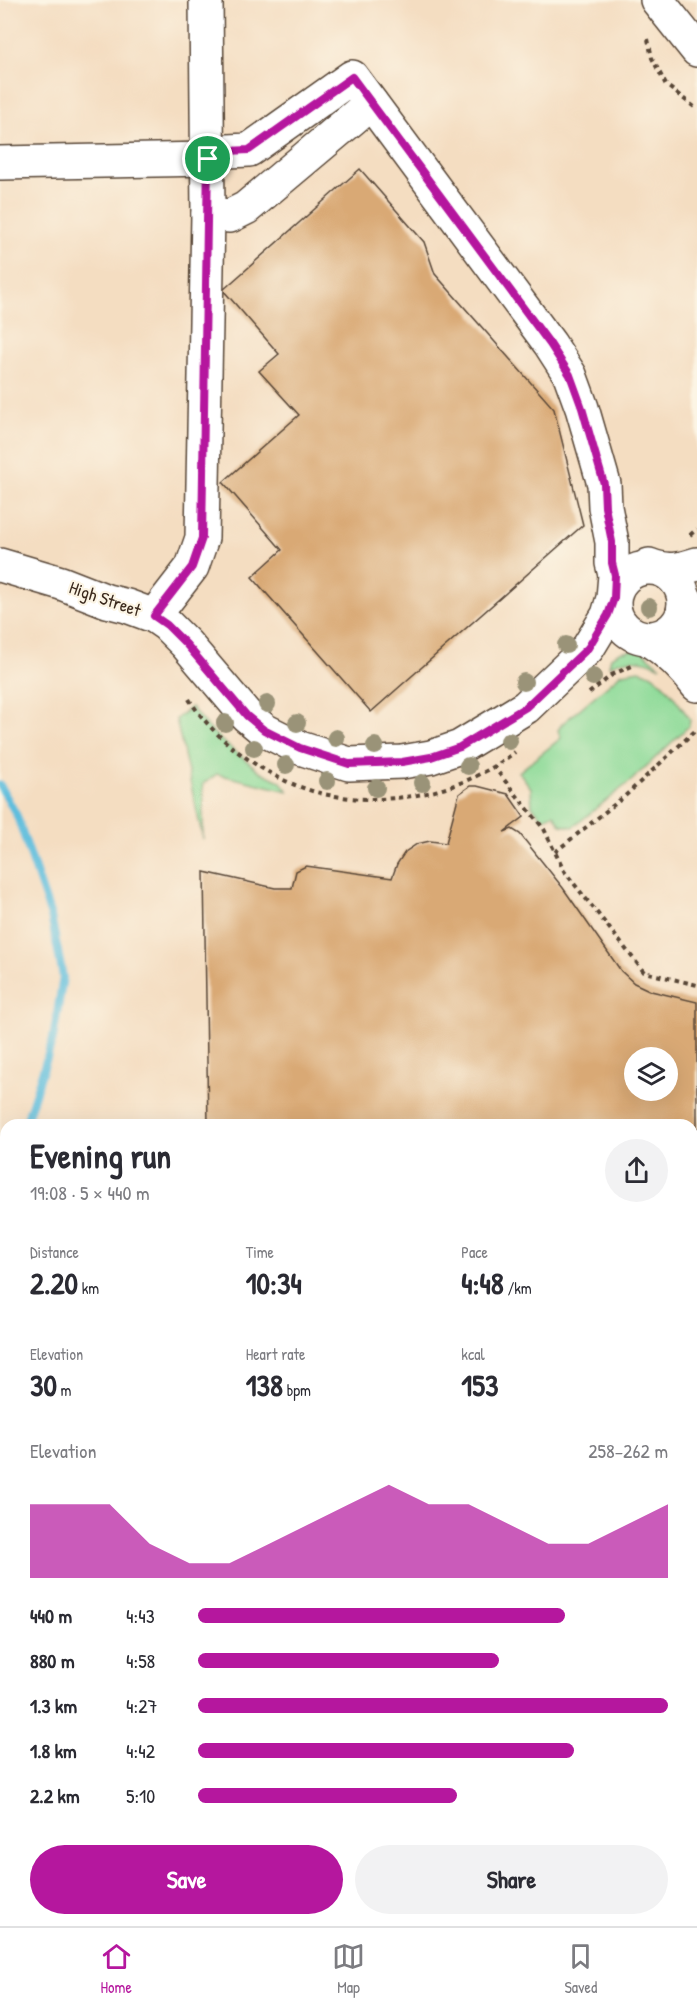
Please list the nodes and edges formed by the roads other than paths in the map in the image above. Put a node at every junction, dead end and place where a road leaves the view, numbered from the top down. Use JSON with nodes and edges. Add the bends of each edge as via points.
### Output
{"nodes":[{"id":1,"x":206,"y":0,"type":"edge"},
{"id":2,"x":657,"y":0,"type":"edge"},
{"id":3,"x":697,"y":50,"type":"edge"},
{"id":4,"x":371,"y":103,"type":"junction"},
{"id":5,"x":208,"y":159,"type":"junction"},
{"id":6,"x":0,"y":163,"type":"edge"},
{"id":7,"x":208,"y":214,"type":"junction"},
{"id":8,"x":604,"y":484,"type":"junction"},
{"id":9,"x":697,"y":564,"type":"edge"},
{"id":10,"x":0,"y":565,"type":"edge"},
{"id":11,"x":660,"y":569,"type":"junction"},
{"id":12,"x":697,"y":573,"type":"edge"},
{"id":13,"x":614,"y":598,"type":"junction"},
{"id":14,"x":684,"y":607,"type":"junction"},
{"id":15,"x":154,"y":616,"type":"junction"},
{"id":16,"x":641,"y":647,"type":"junction"},
{"id":17,"x":588,"y":648,"type":"junction"},
{"id":18,"x":697,"y":649,"type":"edge"},
{"id":19,"x":697,"y":685,"type":"edge"}],
"edges":[{"from":1,"to":5,"type":"main road"},
{"from":2,"to":3,"type":"main road"},
{"from":4,"to":5,"type":"main road","via":[[352,77],[249,150],[228,151]]},
{"from":4,"to":7,"type":"main road","via":[[246,208],[230,216]]},
{"from":4,"to":8,"type":"main road","via":[[570,375]]},
{"from":5,"to":6,"type":"main road"},
{"from":5,"to":7,"type":"main road"},
{"from":7,"to":15,"type":"main road","via":[[202,538],[192,567]]},
{"from":8,"to":11,"type":"main road","via":[[619,506],[635,553]]},
{"from":8,"to":13,"type":"main road","via":[[615,575]]},
{"from":9,"to":11,"type":"main road","via":[[676,571]]},
{"from":10,"to":15,"type":"main road","name":"High Street"},
{"from":11,"to":13,"type":"main road","via":[[630,572]]},
{"from":11,"to":14,"type":"main road","via":[[679,584]]},
{"from":12,"to":14,"type":"main road"},
{"from":13,"to":16,"type":"main road","via":[[618,621]]},
{"from":13,"to":17,"type":"main road","name":"High Street"},
{"from":14,"to":16,"type":"main road","via":[[669,633]]},
{"from":14,"to":18,"type":"main road","via":[[690,637]]},
{"from":15,"to":17,"type":"main road","name":"High Street","via":[[186,644],[247,716],[264,730],[300,748],[349,764],[402,762],[460,747],[526,707]]},
{"from":16,"to":17,"type":"main road","via":[[628,642]]},
{"from":16,"to":19,"type":"main road","via":[[660,647]]}]}
